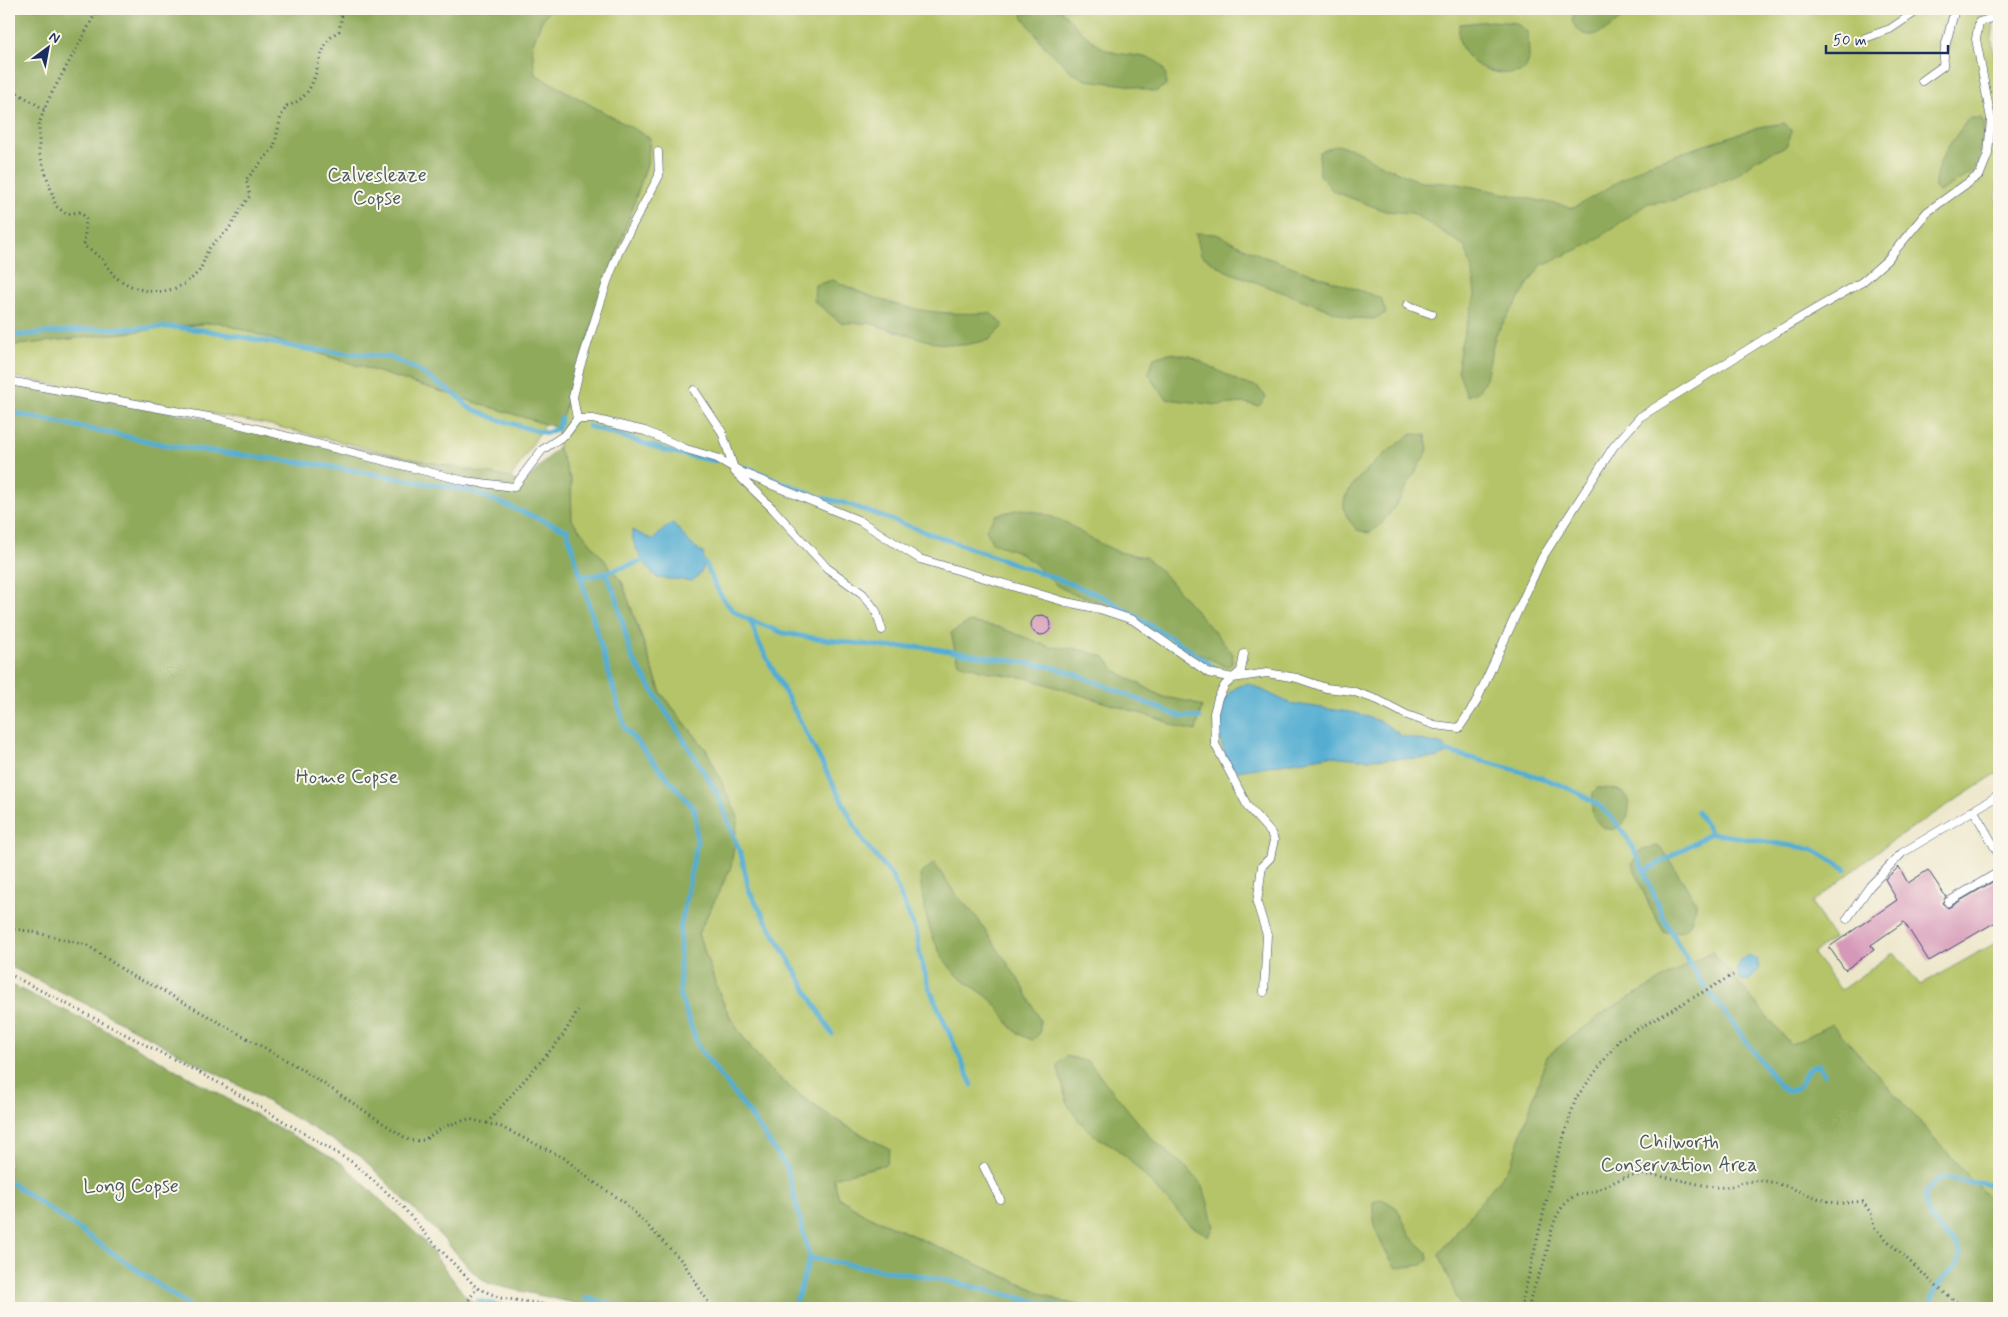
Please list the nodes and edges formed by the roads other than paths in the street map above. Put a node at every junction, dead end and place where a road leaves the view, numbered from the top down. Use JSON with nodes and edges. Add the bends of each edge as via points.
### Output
{"nodes":[{"id":1,"x":1920,"y":9,"type":"edge"},
{"id":2,"x":1955,"y":9,"type":"edge"},
{"id":3,"x":1999,"y":16,"type":"edge"},
{"id":4,"x":1865,"y":38,"type":"dead end"},
{"id":5,"x":1922,"y":81,"type":"dead end"},
{"id":6,"x":658,"y":152,"type":"dead end"},
{"id":7,"x":1407,"y":305,"type":"dead end"},
{"id":8,"x":1432,"y":314,"type":"dead end"},
{"id":9,"x":9,"y":381,"type":"edge"},
{"id":10,"x":694,"y":390,"type":"dead end"},
{"id":11,"x":577,"y":419,"type":"junction"},
{"id":12,"x":732,"y":467,"type":"junction"},
{"id":13,"x":882,"y":630,"type":"dead end"},
{"id":14,"x":1244,"y":654,"type":"dead end"},
{"id":15,"x":1231,"y":678,"type":"junction"},
{"id":16,"x":1999,"y":795,"type":"edge"},
{"id":17,"x":1974,"y":811,"type":"junction"},
{"id":18,"x":1999,"y":855,"type":"edge"},
{"id":19,"x":1999,"y":872,"type":"edge"},
{"id":20,"x":1948,"y":902,"type":"dead end"},
{"id":21,"x":1847,"y":919,"type":"dead end"},
{"id":22,"x":1264,"y":992,"type":"dead end"},
{"id":23,"x":984,"y":1167,"type":"dead end"},
{"id":24,"x":1000,"y":1199,"type":"dead end"}],
"edges":[{"from":1,"to":4,"type":"lane","via":[[1890,29]]},
{"from":2,"to":5,"type":"lane","via":[[1945,47],[1944,66]]},
{"from":3,"to":15,"type":"lane","via":[[1979,22],[1976,39],[1991,119],[1988,154],[1980,174],[1927,212],[1887,260],[1862,282],[1640,417],[1614,446],[1542,558],[1476,704],[1459,728],[1435,725],[1352,691],[1326,688],[1297,678],[1267,673]]},
{"from":6,"to":11,"type":"lane","via":[[659,176],[620,248],[580,367],[573,397]]},
{"from":7,"to":8,"type":"lane"},
{"from":9,"to":11,"type":"lane","via":[[214,418],[456,479],[514,487],[542,450],[566,434]]},
{"from":10,"to":12,"type":"lane","via":[[722,432]]},
{"from":11,"to":12,"type":"lane","via":[[593,419],[645,431],[717,458]]},
{"from":12,"to":13,"type":"lane","via":[[818,558],[863,594],[876,611]]},
{"from":12,"to":15,"type":"lane","via":[[860,521],[920,559],[1133,620],[1209,673]]},
{"from":14,"to":15,"type":"lane","via":[[1241,671]]},
{"from":15,"to":22,"type":"lane","via":[[1218,698],[1214,713],[1215,744],[1248,807],[1274,840],[1270,858],[1262,866],[1257,903],[1267,935]]},
{"from":16,"to":17,"type":"lane"},
{"from":17,"to":18,"type":"lane"},
{"from":17,"to":21,"type":"lane","via":[[1902,853],[1870,886]]},
{"from":19,"to":20,"type":"lane"},
{"from":23,"to":24,"type":"lane"}]}
